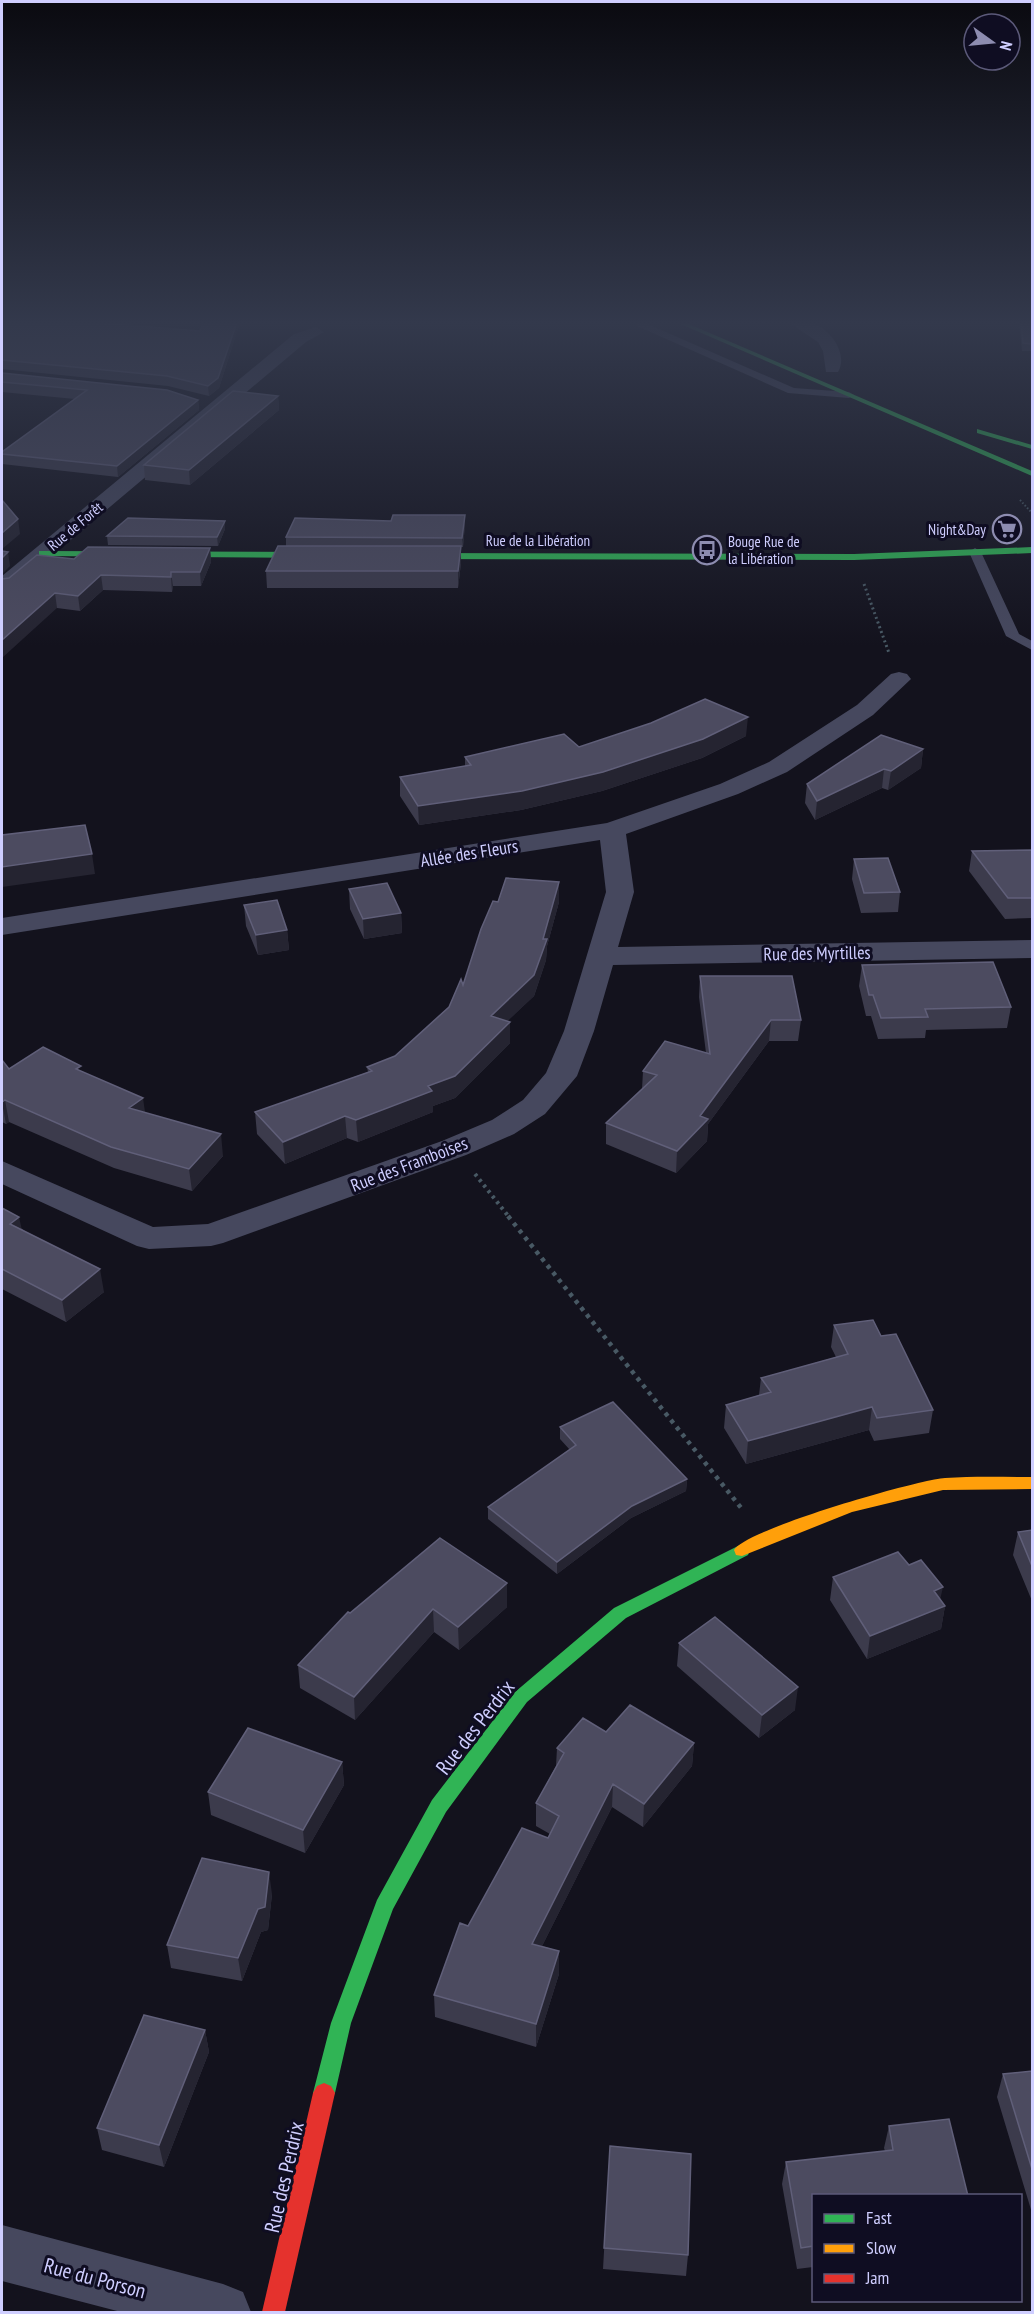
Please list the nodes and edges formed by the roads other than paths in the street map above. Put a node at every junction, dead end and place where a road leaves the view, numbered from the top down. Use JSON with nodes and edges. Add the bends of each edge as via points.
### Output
{"nodes":[{"id":1,"x":178,"y":430,"type":"edge"},
{"id":2,"x":930,"y":430,"type":"edge"},
{"id":3,"x":980,"y":430,"type":"edge"},
{"id":4,"x":1032,"y":447,"type":"edge"},
{"id":5,"x":1032,"y":474,"type":"edge"},
{"id":6,"x":1032,"y":550,"type":"edge"},
{"id":7,"x":975,"y":552,"type":"junction"},
{"id":8,"x":42,"y":553,"type":"junction"},
{"id":9,"x":329,"y":555,"type":"edge"},
{"id":10,"x":401,"y":556,"type":"edge"},
{"id":11,"x":2,"y":586,"type":"edge"},
{"id":12,"x":1032,"y":646,"type":"edge"},
{"id":13,"x":899,"y":679,"type":"road end"},
{"id":14,"x":612,"y":830,"type":"junction"},
{"id":15,"x":2,"y":926,"type":"edge"},
{"id":16,"x":1032,"y":949,"type":"edge"},
{"id":17,"x":602,"y":956,"type":"junction"},
{"id":18,"x":2,"y":1171,"type":"edge"},
{"id":19,"x":1032,"y":1483,"type":"edge"},
{"id":20,"x":2,"y":2253,"type":"edge"},
{"id":21,"x":223,"y":2313,"type":"edge"},
{"id":22,"x":273,"y":2313,"type":"edge"}],
"edges":[{"from":1,"to":8,"type":"street","name":"Rue de Forêt"},
{"from":2,"to":5,"type":"street"},
{"from":3,"to":4,"type":"street"},
{"from":6,"to":7,"type":"street","name":"Rue de la Libération"},
{"from":7,"to":10,"type":"street","name":"Rue de la Libération","via":[[854,557]]},
{"from":7,"to":12,"type":"lane","via":[[1013,636]]},
{"from":8,"to":9,"type":"street"},
{"from":8,"to":11,"type":"street","name":"Rue de Forêt"},
{"from":13,"to":14,"type":"street","name":"Allée des Fleurs","via":[[865,710],[778,767],[729,789]]},
{"from":14,"to":15,"type":"street","name":"Allée des Fleurs"},
{"from":14,"to":17,"type":"street","name":"Rue des Framboises","via":[[620,892]]},
{"from":16,"to":17,"type":"street","name":"Rue des Myrtilles"},
{"from":17,"to":18,"type":"street","name":"Rue des Framboises","via":[[561,1076],[534,1107],[503,1127],[454,1148],[211,1235],[149,1238]]},
{"from":19,"to":22,"type":"street","name":"Rue des Perdrix","via":[[943,1484],[849,1507],[765,1539],[620,1612],[521,1697],[439,1806],[384,1906],[341,2023]]},
{"from":20,"to":21,"type":"street","name":"Rue du Porson"}]}
